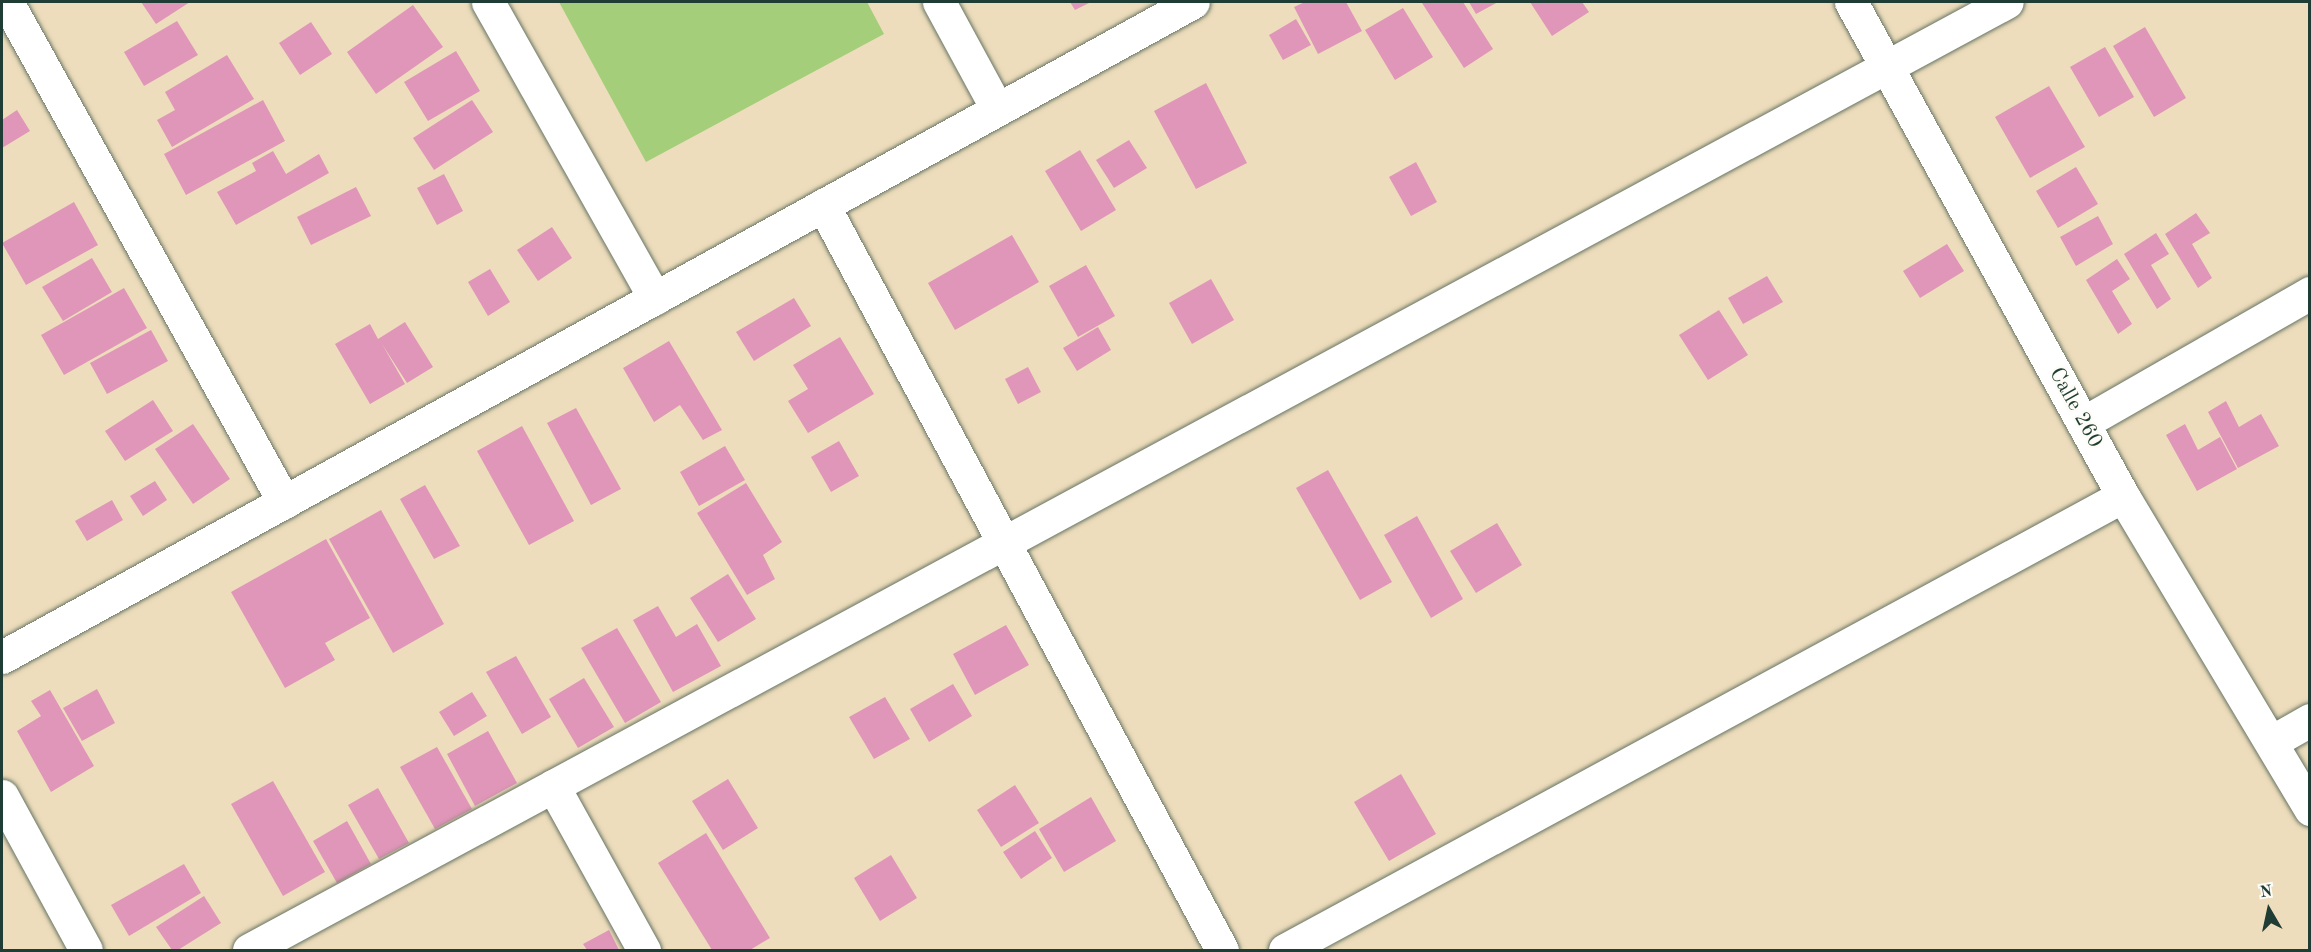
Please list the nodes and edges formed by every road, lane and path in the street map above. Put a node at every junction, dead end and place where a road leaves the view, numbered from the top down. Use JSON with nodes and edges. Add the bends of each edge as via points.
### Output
{"nodes":[{"id":1,"x":8,"y":2,"type":"edge"},
{"id":2,"x":488,"y":2,"type":"edge"},
{"id":3,"x":939,"y":2,"type":"edge"},
{"id":4,"x":1193,"y":2,"type":"edge"},
{"id":5,"x":1851,"y":2,"type":"edge"},
{"id":6,"x":2007,"y":2,"type":"edge"},
{"id":7,"x":1886,"y":67,"type":"junction"},
{"id":8,"x":997,"y":109,"type":"junction"},
{"id":9,"x":823,"y":205,"type":"junction"},
{"id":10,"x":2310,"y":293,"type":"edge"},
{"id":11,"x":655,"y":298,"type":"junction"},
{"id":12,"x":2083,"y":423,"type":"junction"},
{"id":13,"x":2123,"y":496,"type":"junction"},
{"id":14,"x":284,"y":502,"type":"junction"},
{"id":15,"x":1004,"y":543,"type":"junction"},
{"id":16,"x":2,"y":657,"type":"edge"},
{"id":17,"x":2310,"y":720,"type":"edge"},
{"id":18,"x":2271,"y":742,"type":"junction"},
{"id":19,"x":553,"y":786,"type":"junction"},
{"id":20,"x":2,"y":796,"type":"edge"},
{"id":21,"x":2310,"y":809,"type":"edge"},
{"id":22,"x":86,"y":951,"type":"edge"},
{"id":23,"x":249,"y":951,"type":"edge"},
{"id":24,"x":644,"y":951,"type":"edge"},
{"id":25,"x":1222,"y":951,"type":"edge"},
{"id":26,"x":1285,"y":951,"type":"edge"}],
"edges":[{"from":1,"to":14,"type":"street"},
{"from":2,"to":11,"type":"street"},
{"from":3,"to":8,"type":"street"},
{"from":4,"to":8,"type":"street"},
{"from":5,"to":7,"type":"street","name":"Calle 260"},
{"from":6,"to":7,"type":"street"},
{"from":7,"to":12,"type":"street","name":"Calle 260"},
{"from":7,"to":15,"type":"street"},
{"from":8,"to":9,"type":"street"},
{"from":9,"to":11,"type":"street"},
{"from":9,"to":15,"type":"street"},
{"from":10,"to":12,"type":"street"},
{"from":11,"to":14,"type":"street"},
{"from":12,"to":13,"type":"street","name":"Calle 260"},
{"from":13,"to":18,"type":"street","name":"Calle 260"},
{"from":13,"to":26,"type":"street"},
{"from":14,"to":16,"type":"street"},
{"from":15,"to":19,"type":"street"},
{"from":15,"to":25,"type":"street"},
{"from":17,"to":18,"type":"street"},
{"from":18,"to":21,"type":"street","name":"Calle 260"},
{"from":19,"to":23,"type":"street"},
{"from":19,"to":24,"type":"street"},
{"from":20,"to":22,"type":"street"}]}
